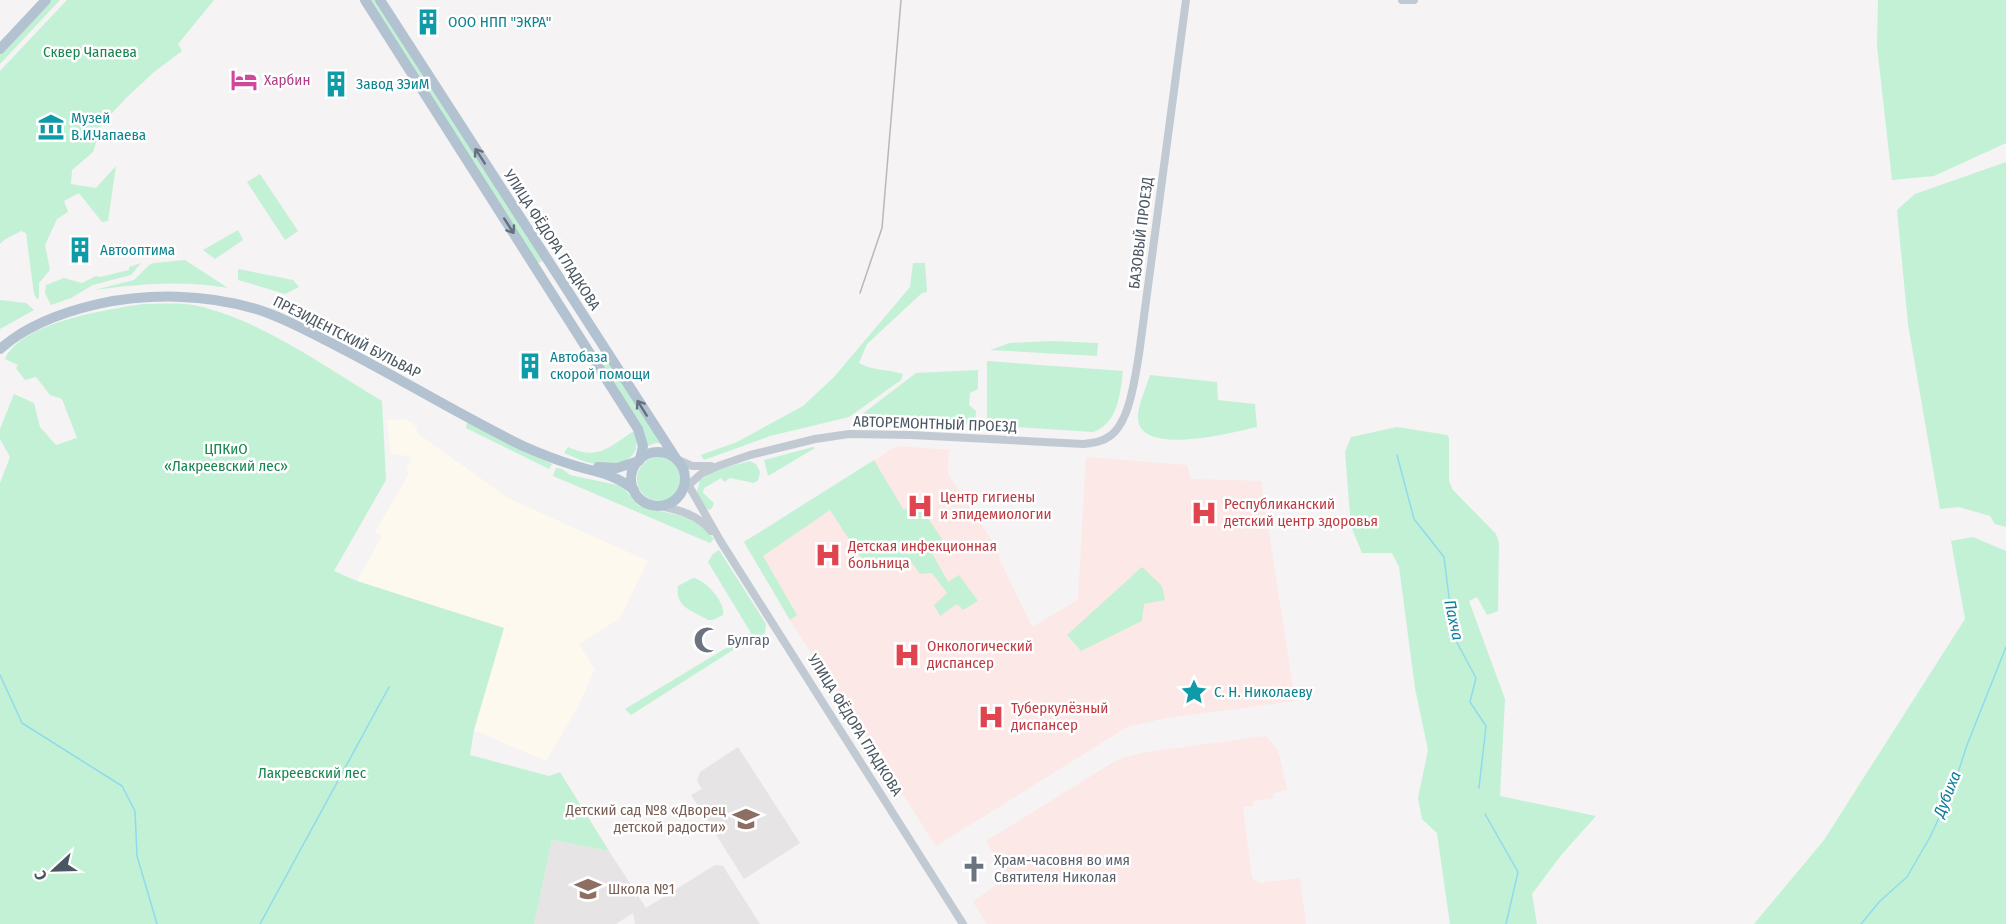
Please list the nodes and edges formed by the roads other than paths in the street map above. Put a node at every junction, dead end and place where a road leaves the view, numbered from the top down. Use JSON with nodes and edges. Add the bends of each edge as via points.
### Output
{"nodes":[{"id":1,"x":38,"y":0,"type":"edge"},
{"id":2,"x":46,"y":0,"type":"edge"},
{"id":3,"x":365,"y":0,"type":"edge"},
{"id":4,"x":380,"y":0,"type":"edge"},
{"id":5,"x":1186,"y":0,"type":"edge"},
{"id":6,"x":1402,"y":0,"type":"edge"},
{"id":7,"x":1414,"y":0,"type":"edge"},
{"id":8,"x":405,"y":39,"type":"junction"},
{"id":9,"x":0,"y":40,"type":"edge"},
{"id":10,"x":394,"y":46,"type":"junction"},
{"id":11,"x":0,"y":49,"type":"edge"},
{"id":12,"x":549,"y":263,"type":"junction"},
{"id":13,"x":537,"y":271,"type":"junction"},
{"id":14,"x":0,"y":341,"type":"edge"},
{"id":15,"x":601,"y":344,"type":"junction"},
{"id":16,"x":0,"y":349,"type":"edge"},
{"id":17,"x":589,"y":352,"type":"junction"},
{"id":18,"x":387,"y":369,"type":"junction"},
{"id":19,"x":1083,"y":444,"type":"joint"},
{"id":20,"x":676,"y":458,"type":"junction"},
{"id":21,"x":639,"y":460,"type":"junction"},
{"id":22,"x":718,"y":465,"type":"junction"},
{"id":23,"x":685,"y":485,"type":"junction"},
{"id":24,"x":634,"y":490,"type":"junction"},
{"id":25,"x":660,"y":506,"type":"junction"},
{"id":26,"x":721,"y":542,"type":"junction"},
{"id":27,"x":963,"y":924,"type":"edge"}],
"edges":[{"from":1,"to":9,"type":"main road"},
{"from":2,"to":11,"type":"main road"},
{"from":3,"to":10,"type":"main road","name":"УЛИЦА ФЁДОРА ГЛАДКОВА"},
{"from":4,"to":8,"type":"main road","name":"УЛИЦА ФЁДОРА ГЛАДКОВА"},
{"from":5,"to":19,"type":"street","name":"БАЗОВЫЙ ПРОЕЗД","via":[[1141,346],[1129,403],[1113,433],[1103,440]]},
{"from":6,"to":7,"type":"street"},
{"from":8,"to":10,"type":"main road"},
{"from":12,"to":8,"type":"main road","name":"УЛИЦА ФЁДОРА ГЛАДКОВА","one_way":true},
{"from":10,"to":13,"type":"main road","name":"УЛИЦА ФЁДОРА ГЛАДКОВА","one_way":true},
{"from":12,"to":13,"type":"main road"},
{"from":12,"to":15,"type":"main road","name":"УЛИЦА ФЁДОРА ГЛАДКОВА"},
{"from":13,"to":17,"type":"main road","name":"УЛИЦА ФЁДОРА ГЛАДКОВА"},
{"from":14,"to":18,"type":"main road","name":"ПРЕЗИДЕНТСКИЙ БУЛЬВАР","via":[[50,312],[91,299],[153,291],[205,292],[248,300],[274,310]]},
{"from":15,"to":17,"type":"main road"},
{"from":20,"to":15,"type":"main road","name":"УЛИЦА ФЁДОРА ГЛАДКОВА","one_way":true},
{"from":16,"to":18,"type":"main road","name":"ПРЕЗИДЕНТСКИЙ БУЛЬВАР","via":[[28,329],[84,308],[128,300],[196,298],[259,310]]},
{"from":17,"to":21,"type":"main road","name":"УЛИЦА ФЁДОРА ГЛАДКОВА","via":[[638,429],[644,446]]},
{"from":18,"to":21,"type":"main road","name":"ПРЕЗИДЕНТСКИЙ БУЛЬВАР","via":[[490,423],[575,461],[608,468]]},
{"from":18,"to":24,"type":"main road","name":"ПРЕЗИДЕНТСКИЙ БУЛЬВАР","via":[[523,446],[612,476]]},
{"from":19,"to":22,"type":"street","name":"АВТОРЕМОНТНЫЙ ПРОЕЗД","via":[[849,434]]},
{"from":20,"to":21,"type":"main road","via":[[655,452]]},
{"from":20,"to":22,"type":"street","name":"АВТОРЕМОНТНЫЙ ПРОЕЗД","via":[[692,466]]},
{"from":20,"to":23,"type":"main road"},
{"from":21,"to":24,"type":"main road","via":[[632,477]]},
{"from":22,"to":23,"type":"street","name":"АВТОРЕМОНТНЫЙ ПРОЕЗД"},
{"from":23,"to":25,"type":"main road","via":[[671,502]]},
{"from":23,"to":26,"type":"street","name":"УЛИЦА ФЁДОРА ГЛАДКОВА"},
{"from":24,"to":25,"type":"main road","via":[[645,502]]},
{"from":25,"to":26,"type":"street","name":"УЛИЦА ФЁДОРА ГЛАДКОВА","via":[[689,513]]},
{"from":26,"to":27,"type":"street","name":"УЛИЦА ФЁДОРА ГЛАДКОВА"}]}
